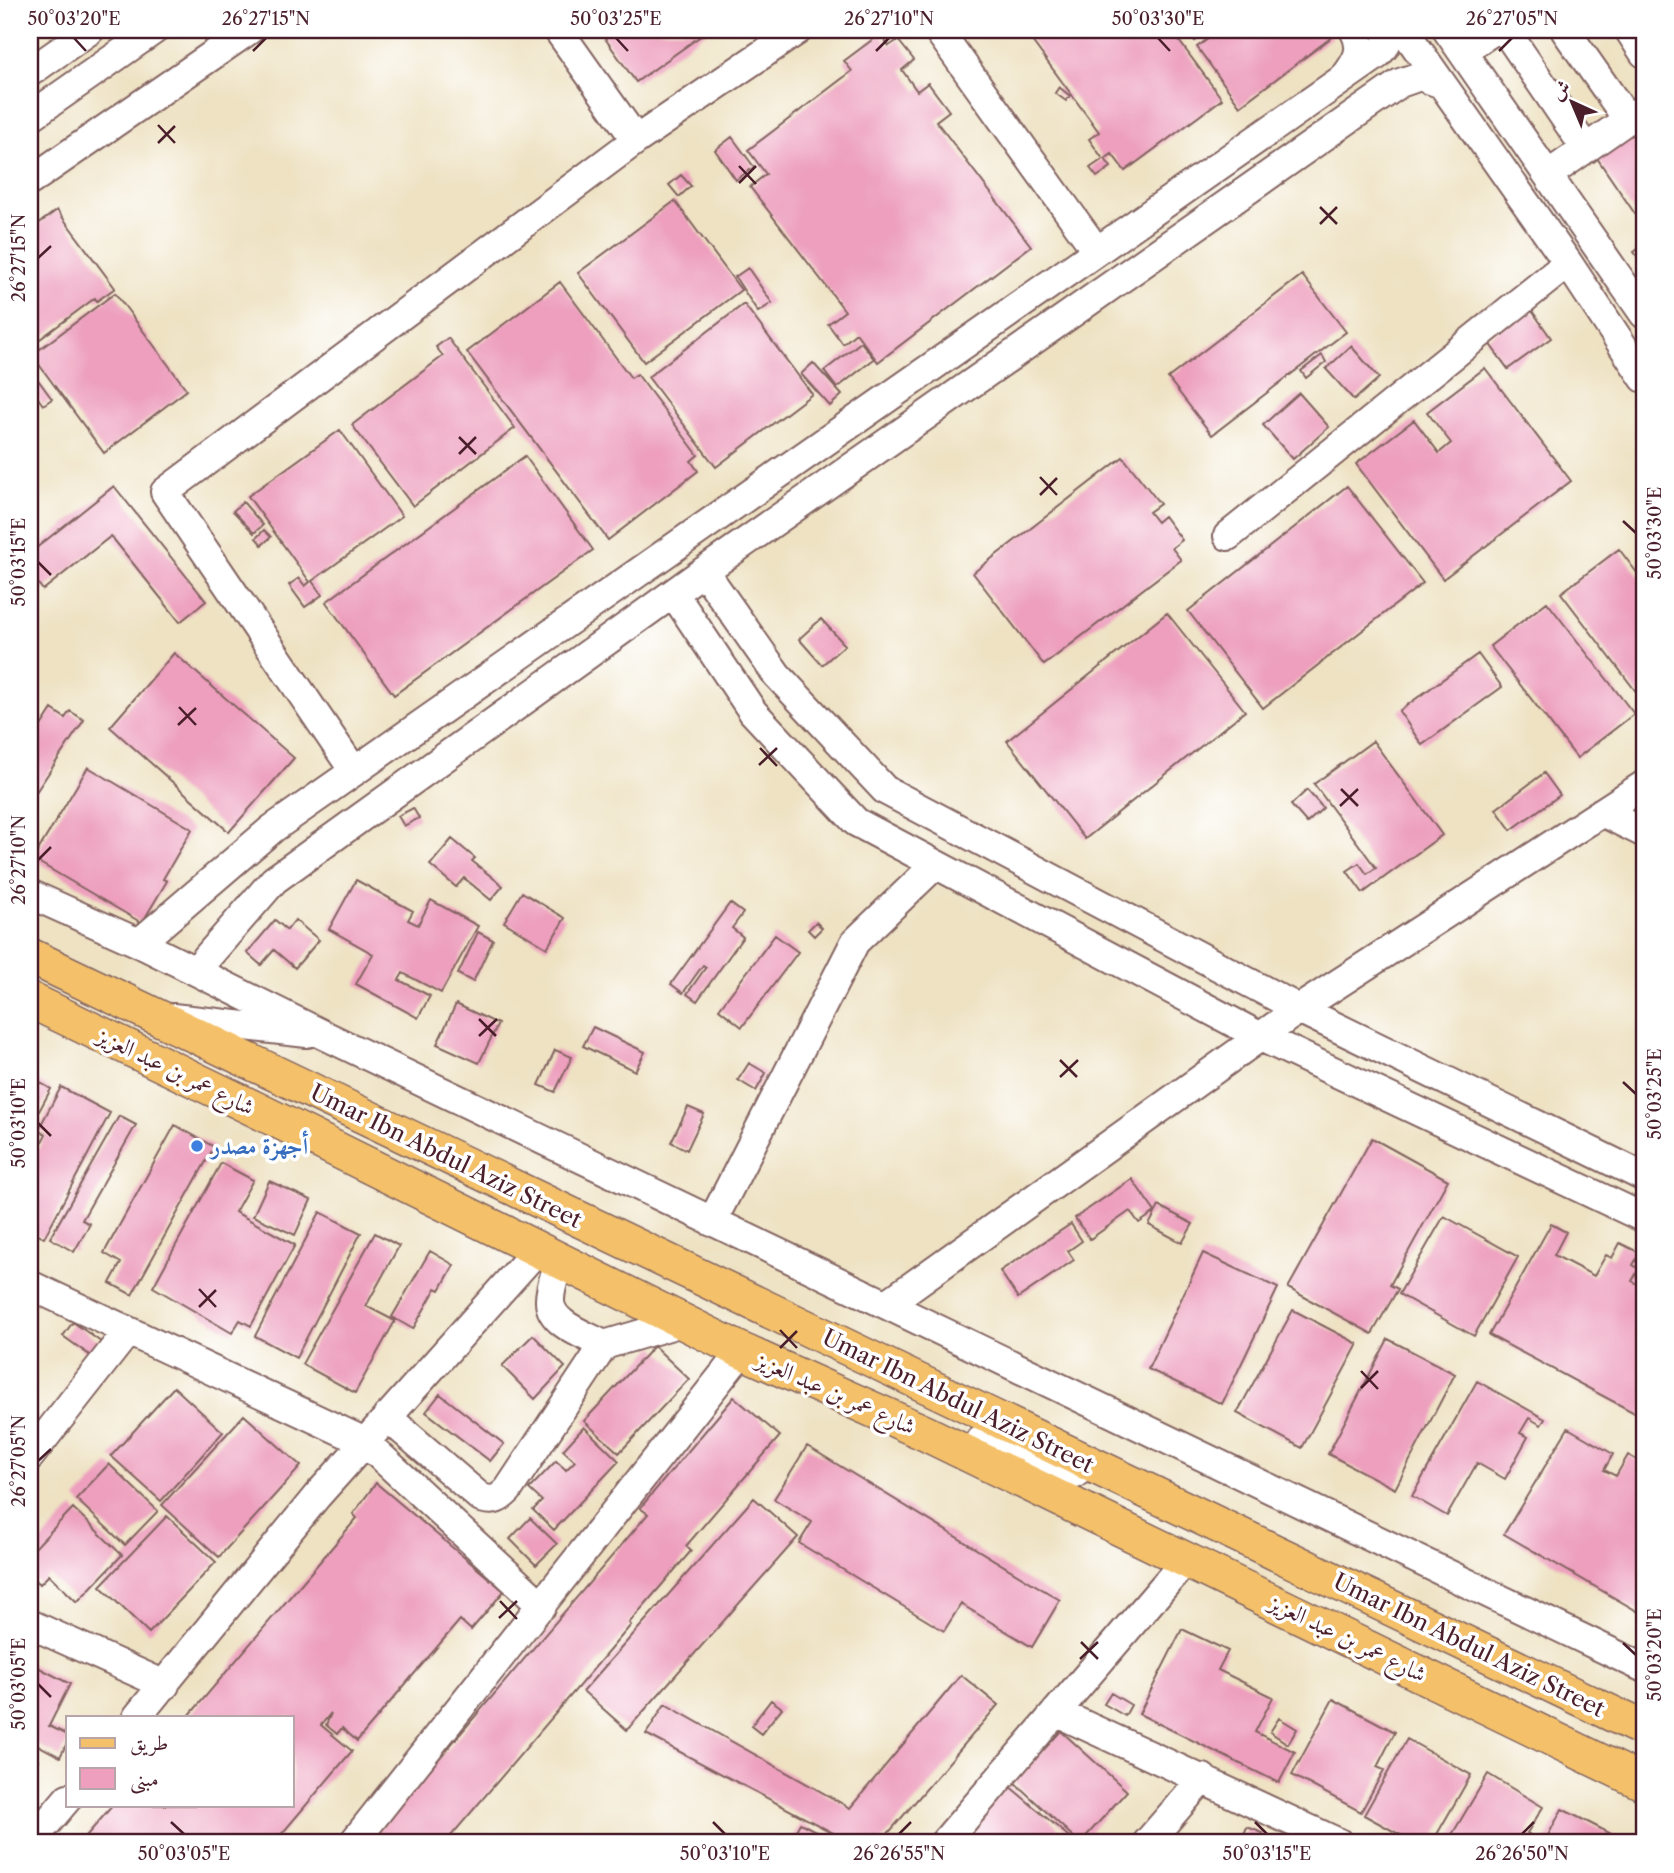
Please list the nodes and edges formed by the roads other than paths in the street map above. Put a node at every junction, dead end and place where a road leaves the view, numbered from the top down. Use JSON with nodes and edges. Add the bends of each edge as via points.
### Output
{"nodes":[{"id":1,"x":90,"y":30,"type":"edge"},
{"id":2,"x":154,"y":30,"type":"edge"},
{"id":3,"x":248,"y":30,"type":"edge"},
{"id":4,"x":558,"y":30,"type":"edge"},
{"id":5,"x":799,"y":30,"type":"edge"},
{"id":6,"x":938,"y":30,"type":"edge"},
{"id":7,"x":1354,"y":30,"type":"edge"},
{"id":8,"x":1391,"y":30,"type":"edge"},
{"id":9,"x":1404,"y":30,"type":"edge"},
{"id":10,"x":1494,"y":30,"type":"edge"},
{"id":11,"x":1505,"y":30,"type":"edge"},
{"id":12,"x":1565,"y":30,"type":"edge"},
{"id":13,"x":1629,"y":30,"type":"edge"},
{"id":14,"x":1455,"y":41,"type":"edge"},
{"id":15,"x":1644,"y":53,"type":"edge"},
{"id":16,"x":30,"y":72,"type":"edge"},
{"id":17,"x":1344,"y":78,"type":"junction"},
{"id":18,"x":1442,"y":84,"type":"junction"},
{"id":19,"x":1636,"y":114,"type":"edge"},
{"id":20,"x":30,"y":117,"type":"edge"},
{"id":21,"x":636,"y":140,"type":"junction"},
{"id":22,"x":1586,"y":149,"type":"junction"},
{"id":23,"x":1548,"y":175,"type":"junction"},
{"id":24,"x":30,"y":181,"type":"edge"},
{"id":25,"x":1096,"y":250,"type":"junction"},
{"id":26,"x":1568,"y":263,"type":"junction"},
{"id":27,"x":1644,"y":314,"type":"edge"},
{"id":28,"x":1644,"y":378,"type":"edge"},
{"id":29,"x":1228,"y":536,"type":"dead end"},
{"id":30,"x":704,"y":571,"type":"junction"},
{"id":31,"x":674,"y":594,"type":"junction"},
{"id":32,"x":354,"y":771,"type":"junction"},
{"id":33,"x":1644,"y":785,"type":"edge"},
{"id":34,"x":1602,"y":812,"type":"junction"},
{"id":35,"x":1644,"y":833,"type":"edge"},
{"id":36,"x":935,"y":865,"type":"junction"},
{"id":37,"x":30,"y":894,"type":"edge"},
{"id":38,"x":139,"y":943,"type":"junction"},
{"id":39,"x":30,"y":956,"type":"edge"},
{"id":40,"x":30,"y":971,"type":"edge"},
{"id":41,"x":196,"y":971,"type":"junction"},
{"id":42,"x":106,"y":992,"type":"junction"},
{"id":43,"x":30,"y":1000,"type":"edge"},
{"id":44,"x":1299,"y":1009,"type":"junction"},
{"id":45,"x":158,"y":1017,"type":"junction"},
{"id":46,"x":324,"y":1035,"type":"junction"},
{"id":47,"x":1261,"y":1037,"type":"junction"},
{"id":48,"x":1644,"y":1177,"type":"edge"},
{"id":49,"x":1644,"y":1218,"type":"edge"},
{"id":50,"x":712,"y":1222,"type":"junction"},
{"id":51,"x":548,"y":1255,"type":"junction"},
{"id":52,"x":30,"y":1285,"type":"edge"},
{"id":53,"x":887,"y":1304,"type":"junction"},
{"id":54,"x":682,"y":1322,"type":"junction"},
{"id":55,"x":128,"y":1331,"type":"junction"},
{"id":56,"x":604,"y":1345,"type":"junction"},
{"id":57,"x":743,"y":1351,"type":"junction"},
{"id":58,"x":387,"y":1417,"type":"junction"},
{"id":59,"x":925,"y":1433,"type":"junction"},
{"id":60,"x":365,"y":1442,"type":"junction"},
{"id":61,"x":30,"y":1455,"type":"edge"},
{"id":62,"x":1089,"y":1464,"type":"junction"},
{"id":63,"x":1187,"y":1559,"type":"junction"},
{"id":64,"x":542,"y":1605,"type":"junction"},
{"id":65,"x":30,"y":1624,"type":"edge"},
{"id":66,"x":1644,"y":1668,"type":"edge"},
{"id":67,"x":165,"y":1685,"type":"junction"},
{"id":68,"x":1056,"y":1712,"type":"junction"},
{"id":69,"x":138,"y":1716,"type":"edge"},
{"id":70,"x":1644,"y":1729,"type":"edge"},
{"id":71,"x":1203,"y":1778,"type":"junction"},
{"id":72,"x":1644,"y":1783,"type":"edge"},
{"id":73,"x":66,"y":1800,"type":"edge"},
{"id":74,"x":30,"y":1843,"type":"edge"},
{"id":75,"x":354,"y":1843,"type":"edge"},
{"id":76,"x":944,"y":1843,"type":"edge"},
{"id":77,"x":1147,"y":1843,"type":"edge"},
{"id":78,"x":1339,"y":1843,"type":"edge"}],
"edges":[{"from":1,"to":16,"type":"street"},
{"from":2,"to":20,"type":"street"},
{"from":3,"to":24,"type":"street"},
{"from":4,"to":21,"type":"street"},
{"from":5,"to":21,"type":"street"},
{"from":6,"to":25,"type":"street"},
{"from":7,"to":17,"type":"street","via":[[1359,56]]},
{"from":8,"to":17,"type":"street","via":[[1377,55]]},
{"from":9,"to":18,"type":"street"},
{"from":10,"to":14,"type":"street"},
{"from":11,"to":22,"type":"street"},
{"from":12,"to":19,"type":"street"},
{"from":13,"to":15,"type":"street"},
{"from":14,"to":23,"type":"street"},
{"from":17,"to":25,"type":"street"},
{"from":18,"to":26,"type":"street"},
{"from":18,"to":30,"type":"street","via":[[1420,76],[1400,83]]},
{"from":19,"to":22,"type":"street"},
{"from":21,"to":32,"type":"street","via":[[165,492]]},
{"from":22,"to":23,"type":"street"},
{"from":23,"to":27,"type":"street"},
{"from":25,"to":32,"type":"street"},
{"from":26,"to":28,"type":"street"},
{"from":26,"to":29,"type":"street"},
{"from":30,"to":31,"type":"street"},
{"from":30,"to":44,"type":"street","via":[[776,675],[885,790]]},
{"from":31,"to":36,"type":"street","via":[[752,712],[856,822]]},
{"from":31,"to":41,"type":"street","via":[[274,880]]},
{"from":32,"to":38,"type":"street","via":[[272,829]]},
{"from":33,"to":34,"type":"street"},
{"from":34,"to":35,"type":"street"},
{"from":34,"to":44,"type":"street"},
{"from":36,"to":47,"type":"street"},
{"from":36,"to":50,"type":"street","via":[[855,942]]},
{"from":37,"to":38,"type":"street"},
{"from":38,"to":41,"type":"street"},
{"from":39,"to":42,"type":"main road","name":"شارع عمر بن عبد العزيز"},
{"from":40,"to":42,"type":"main road","via":[[49,980]]},
{"from":41,"to":46,"type":"street"},
{"from":42,"to":45,"type":"main road","name":"شارع عمر بن عبد العزيز"},
{"from":43,"to":51,"type":"main road","name":"شارع عمر بن عبد العزيز"},
{"from":44,"to":47,"type":"street"},
{"from":44,"to":48,"type":"street"},
{"from":45,"to":46,"type":"street"},
{"from":45,"to":62,"type":"main road","name":"Umar Ibn Abdul Aziz Street"},
{"from":46,"to":50,"type":"street"},
{"from":47,"to":49,"type":"street"},
{"from":47,"to":53,"type":"street"},
{"from":50,"to":53,"type":"street"},
{"from":51,"to":54,"type":"main road","name":"شارع عمر بن عبد العزيز"},
{"from":51,"to":56,"type":"street","via":[[551,1310],[556,1318]]},
{"from":51,"to":58,"type":"street"},
{"from":52,"to":55,"type":"street"},
{"from":53,"to":66,"type":"street"},
{"from":54,"to":56,"type":"street"},
{"from":54,"to":57,"type":"main road","name":"شارع عمر بن عبد العزيز"},
{"from":55,"to":60,"type":"street"},
{"from":55,"to":61,"type":"street"},
{"from":56,"to":58,"type":"street","via":[[499,1499],[481,1498]]},
{"from":57,"to":59,"type":"main road","name":"شارع عمر بن عبد العزيز"},
{"from":57,"to":64,"type":"street"},
{"from":58,"to":60,"type":"street"},
{"from":59,"to":62,"type":"street","via":[[978,1440],[1046,1472],[1075,1474]]},
{"from":59,"to":63,"type":"main road","name":"شارع عمر بن عبد العزيز"},
{"from":60,"to":64,"type":"street"},
{"from":60,"to":67,"type":"street"},
{"from":62,"to":70,"type":"main road","name":"Umar Ibn Abdul Aziz Street"},
{"from":63,"to":68,"type":"street"},
{"from":63,"to":72,"type":"main road","name":"شارع عمر بن عبد العزيز"},
{"from":64,"to":75,"type":"street"},
{"from":65,"to":67,"type":"street"},
{"from":67,"to":69,"type":"street"},
{"from":68,"to":71,"type":"street"},
{"from":68,"to":76,"type":"street"},
{"from":71,"to":77,"type":"street"},
{"from":71,"to":78,"type":"street"},
{"from":73,"to":74,"type":"street"}]}
